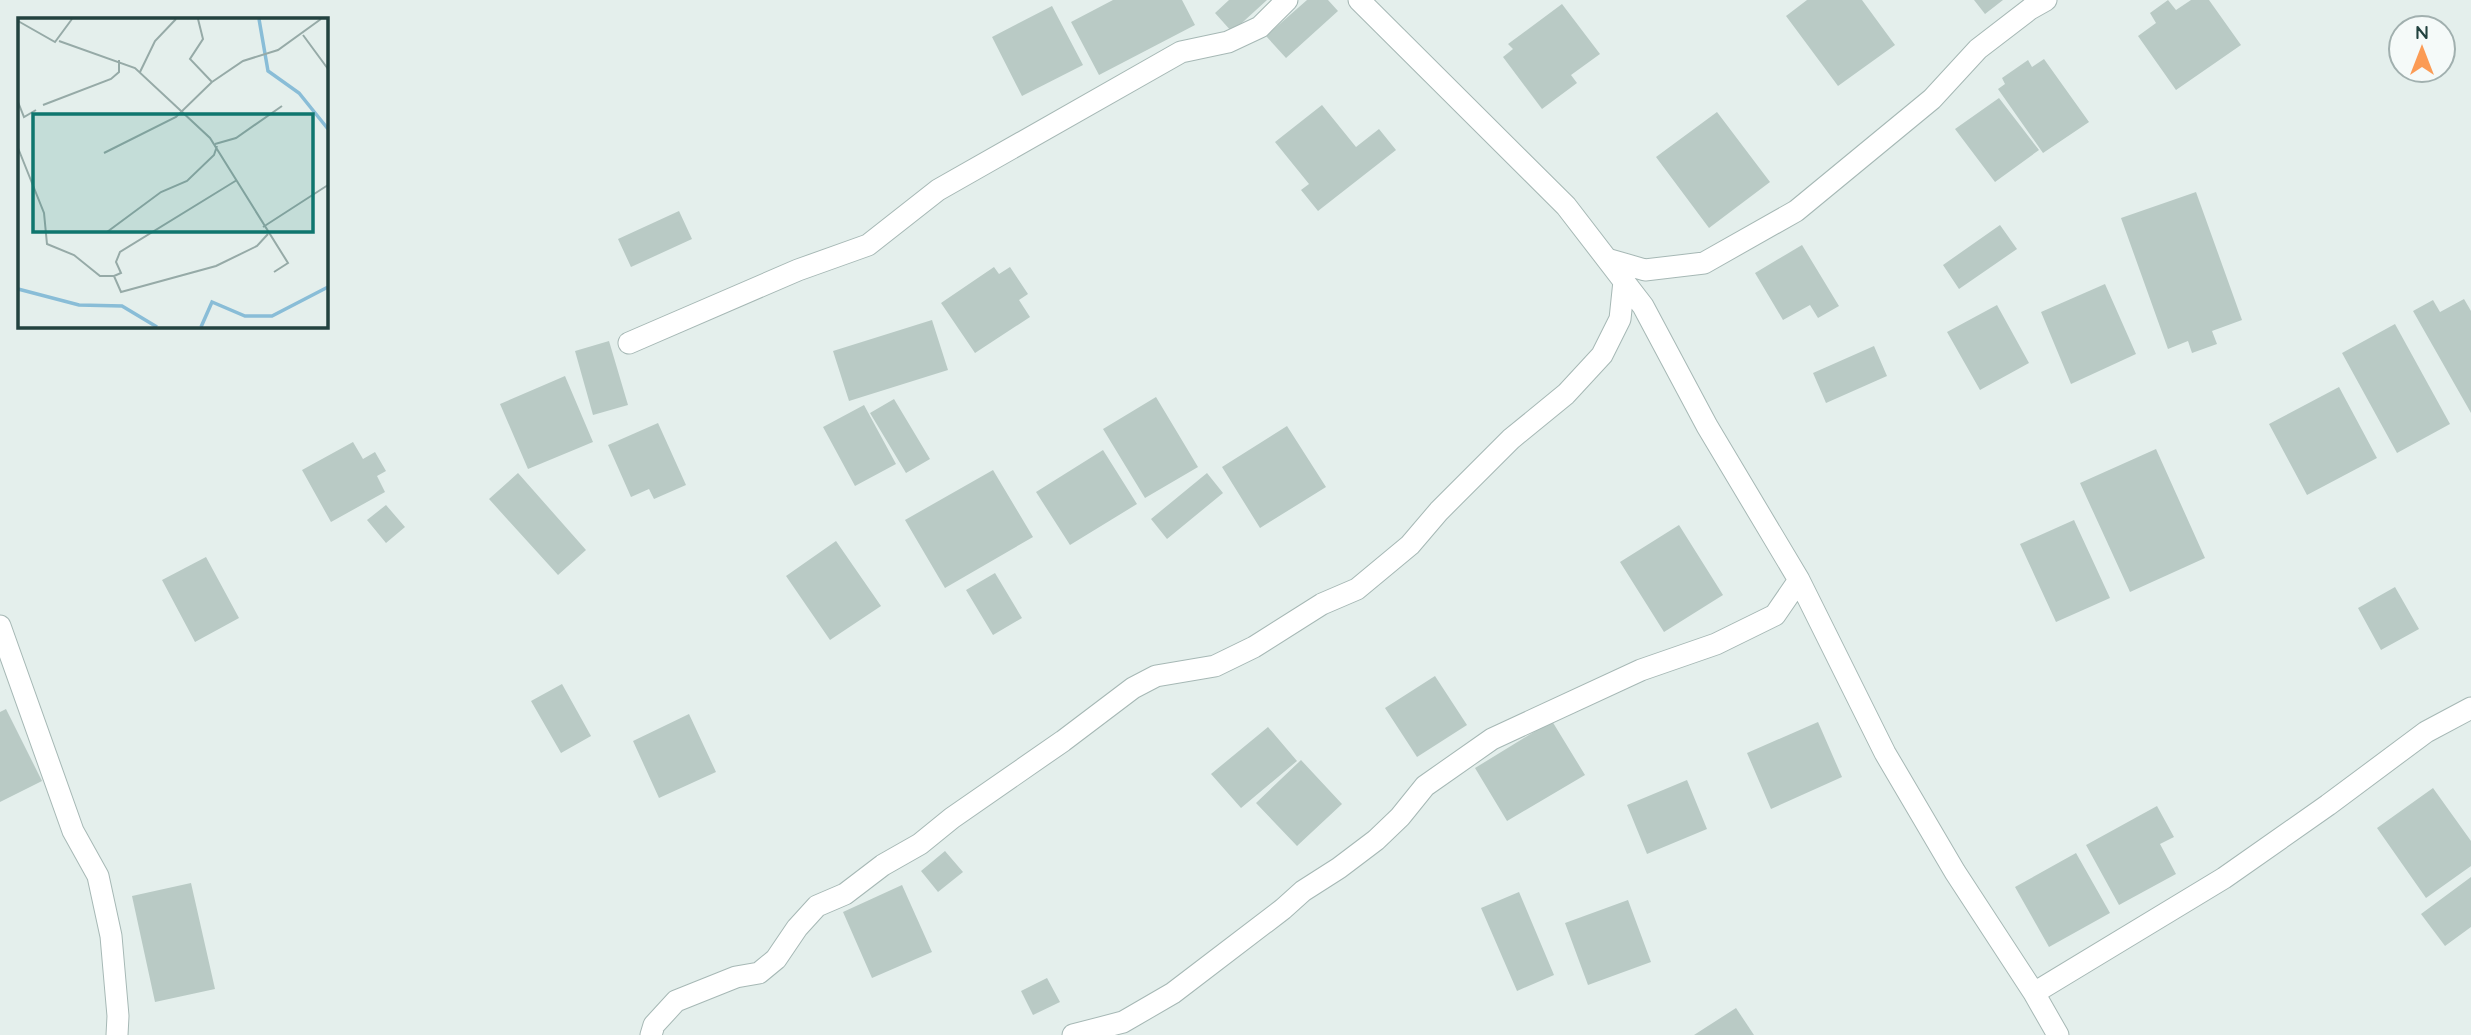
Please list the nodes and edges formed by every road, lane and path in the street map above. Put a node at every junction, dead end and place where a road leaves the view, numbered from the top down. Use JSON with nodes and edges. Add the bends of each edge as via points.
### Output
{"nodes":[{"id":1,"x":1287,"y":0,"type":"edge"},
{"id":2,"x":1359,"y":0,"type":"edge"},
{"id":3,"x":2046,"y":0,"type":"edge"},
{"id":4,"x":1607,"y":259,"type":"junction"},
{"id":5,"x":1624,"y":281,"type":"junction"},
{"id":6,"x":629,"y":343,"type":"dead end"},
{"id":7,"x":1799,"y":580,"type":"junction"},
{"id":8,"x":0,"y":626,"type":"edge"},
{"id":9,"x":2471,"y":708,"type":"edge"},
{"id":10,"x":2034,"y":993,"type":"junction"},
{"id":11,"x":117,"y":1035,"type":"edge"},
{"id":12,"x":651,"y":1035,"type":"edge"},
{"id":13,"x":1073,"y":1035,"type":"edge"},
{"id":14,"x":2058,"y":1035,"type":"edge"}],
"edges":[{"from":1,"to":6,"type":"street","via":[[1260,27],[1228,41],[1181,52],[939,190],[868,245]]},
{"from":2,"to":4,"type":"street","via":[[1566,206]]},
{"from":3,"to":4,"type":"street","via":[[1978,49],[1932,99],[1796,211],[1704,263],[1646,270]]},
{"from":4,"to":5,"type":"street"},
{"from":5,"to":7,"type":"street","via":[[1643,306]]},
{"from":5,"to":12,"type":"street","via":[[1619,319],[1602,355],[1566,394],[1511,439],[1410,545],[1357,589],[1215,666],[1156,676],[1133,688],[920,844],[845,894],[817,906],[776,959],[759,973],[676,1000],[653,1025]]},
{"from":7,"to":10,"type":"street","via":[[1885,753]]},
{"from":7,"to":13,"type":"street","via":[[1775,615],[1492,739],[1424,786],[1376,840],[1173,993],[1123,1022]]},
{"from":8,"to":11,"type":"street","via":[[63,806],[98,876],[111,936]]},
{"from":9,"to":10,"type":"street","via":[[2426,732],[2224,878]]},
{"from":10,"to":14,"type":"street"}]}
